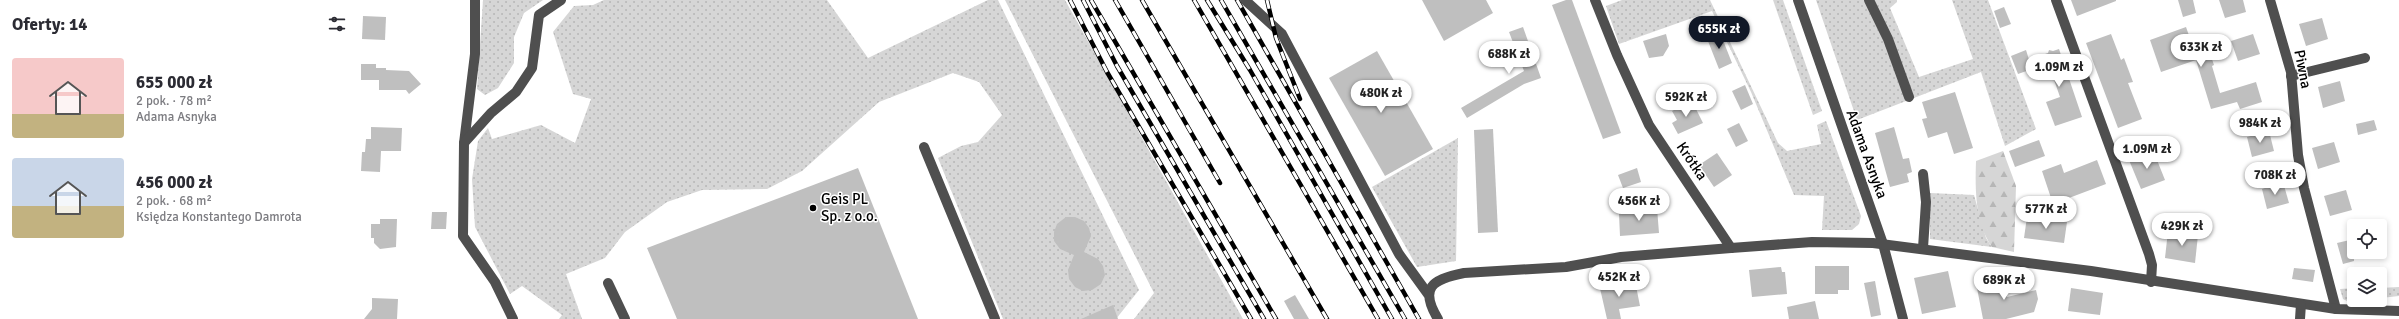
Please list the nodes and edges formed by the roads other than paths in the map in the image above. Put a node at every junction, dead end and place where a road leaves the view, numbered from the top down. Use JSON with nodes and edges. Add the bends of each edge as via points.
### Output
{"nodes":[{"id":1,"x":475,"y":0,"type":"edge"},
{"id":2,"x":558,"y":0,"type":"edge"},
{"id":3,"x":1245,"y":0,"type":"edge"},
{"id":4,"x":1595,"y":0,"type":"edge"},
{"id":5,"x":1798,"y":0,"type":"edge"},
{"id":6,"x":1869,"y":0,"type":"edge"},
{"id":7,"x":2056,"y":0,"type":"edge"},
{"id":8,"x":2270,"y":0,"type":"edge"},
{"id":9,"x":2365,"y":58,"type":"dead end"},
{"id":10,"x":2292,"y":76,"type":"junction"},
{"id":11,"x":1909,"y":97,"type":"dead end"},
{"id":12,"x":464,"y":142,"type":"junction"},
{"id":13,"x":924,"y":147,"type":"dead end"},
{"id":14,"x":1923,"y":174,"type":"dead end"},
{"id":15,"x":1883,"y":244,"type":"junction"},
{"id":16,"x":1731,"y":248,"type":"junction"},
{"id":17,"x":1923,"y":248,"type":"junction"},
{"id":18,"x":2151,"y":282,"type":"junction"},
{"id":19,"x":608,"y":283,"type":"dead end"},
{"id":20,"x":1428,"y":294,"type":"junction"},
{"id":21,"x":2300,"y":304,"type":"junction"},
{"id":22,"x":2336,"y":309,"type":"junction"},
{"id":23,"x":2399,"y":311,"type":"edge"},
{"id":24,"x":513,"y":319,"type":"edge"},
{"id":25,"x":624,"y":319,"type":"edge"},
{"id":26,"x":995,"y":319,"type":"edge"},
{"id":27,"x":1438,"y":319,"type":"edge"},
{"id":28,"x":1903,"y":319,"type":"edge"},
{"id":29,"x":2300,"y":319,"type":"edge"}],
"edges":[{"from":1,"to":12,"type":"street","via":[[475,54]]},
{"from":2,"to":12,"type":"street","via":[[539,16],[532,68],[516,92],[491,113]]},
{"from":3,"to":20,"type":"street","via":[[1282,34],[1399,254]]},
{"from":4,"to":16,"type":"street","name":"Krótka","via":[[1649,125]]},
{"from":5,"to":15,"type":"street","name":"Adama Asnyka"},
{"from":6,"to":11,"type":"street","via":[[1888,39]]},
{"from":7,"to":18,"type":"street","via":[[2149,254],[2152,265]]},
{"from":8,"to":10,"type":"street","name":"Piwna"},
{"from":9,"to":10,"type":"street"},
{"from":10,"to":22,"type":"street","name":"Piwna","via":[[2298,155],[2304,188]]},
{"from":12,"to":24,"type":"street","via":[[463,236],[495,282]]},
{"from":13,"to":26,"type":"street"},
{"from":14,"to":17,"type":"street","via":[[1926,202]]},
{"from":15,"to":16,"type":"street","via":[[1812,242]]},
{"from":15,"to":17,"type":"street"},
{"from":15,"to":28,"type":"street","name":"Adama Asnyka"},
{"from":16,"to":20,"type":"street","via":[[1621,257],[1566,267],[1464,273],[1448,276],[1434,283]]},
{"from":17,"to":18,"type":"street"},
{"from":18,"to":21,"type":"street"},
{"from":19,"to":25,"type":"street"},
{"from":20,"to":27,"type":"street","via":[[1428,300]]},
{"from":21,"to":22,"type":"street"},
{"from":21,"to":29,"type":"street"},
{"from":22,"to":23,"type":"street"}]}
